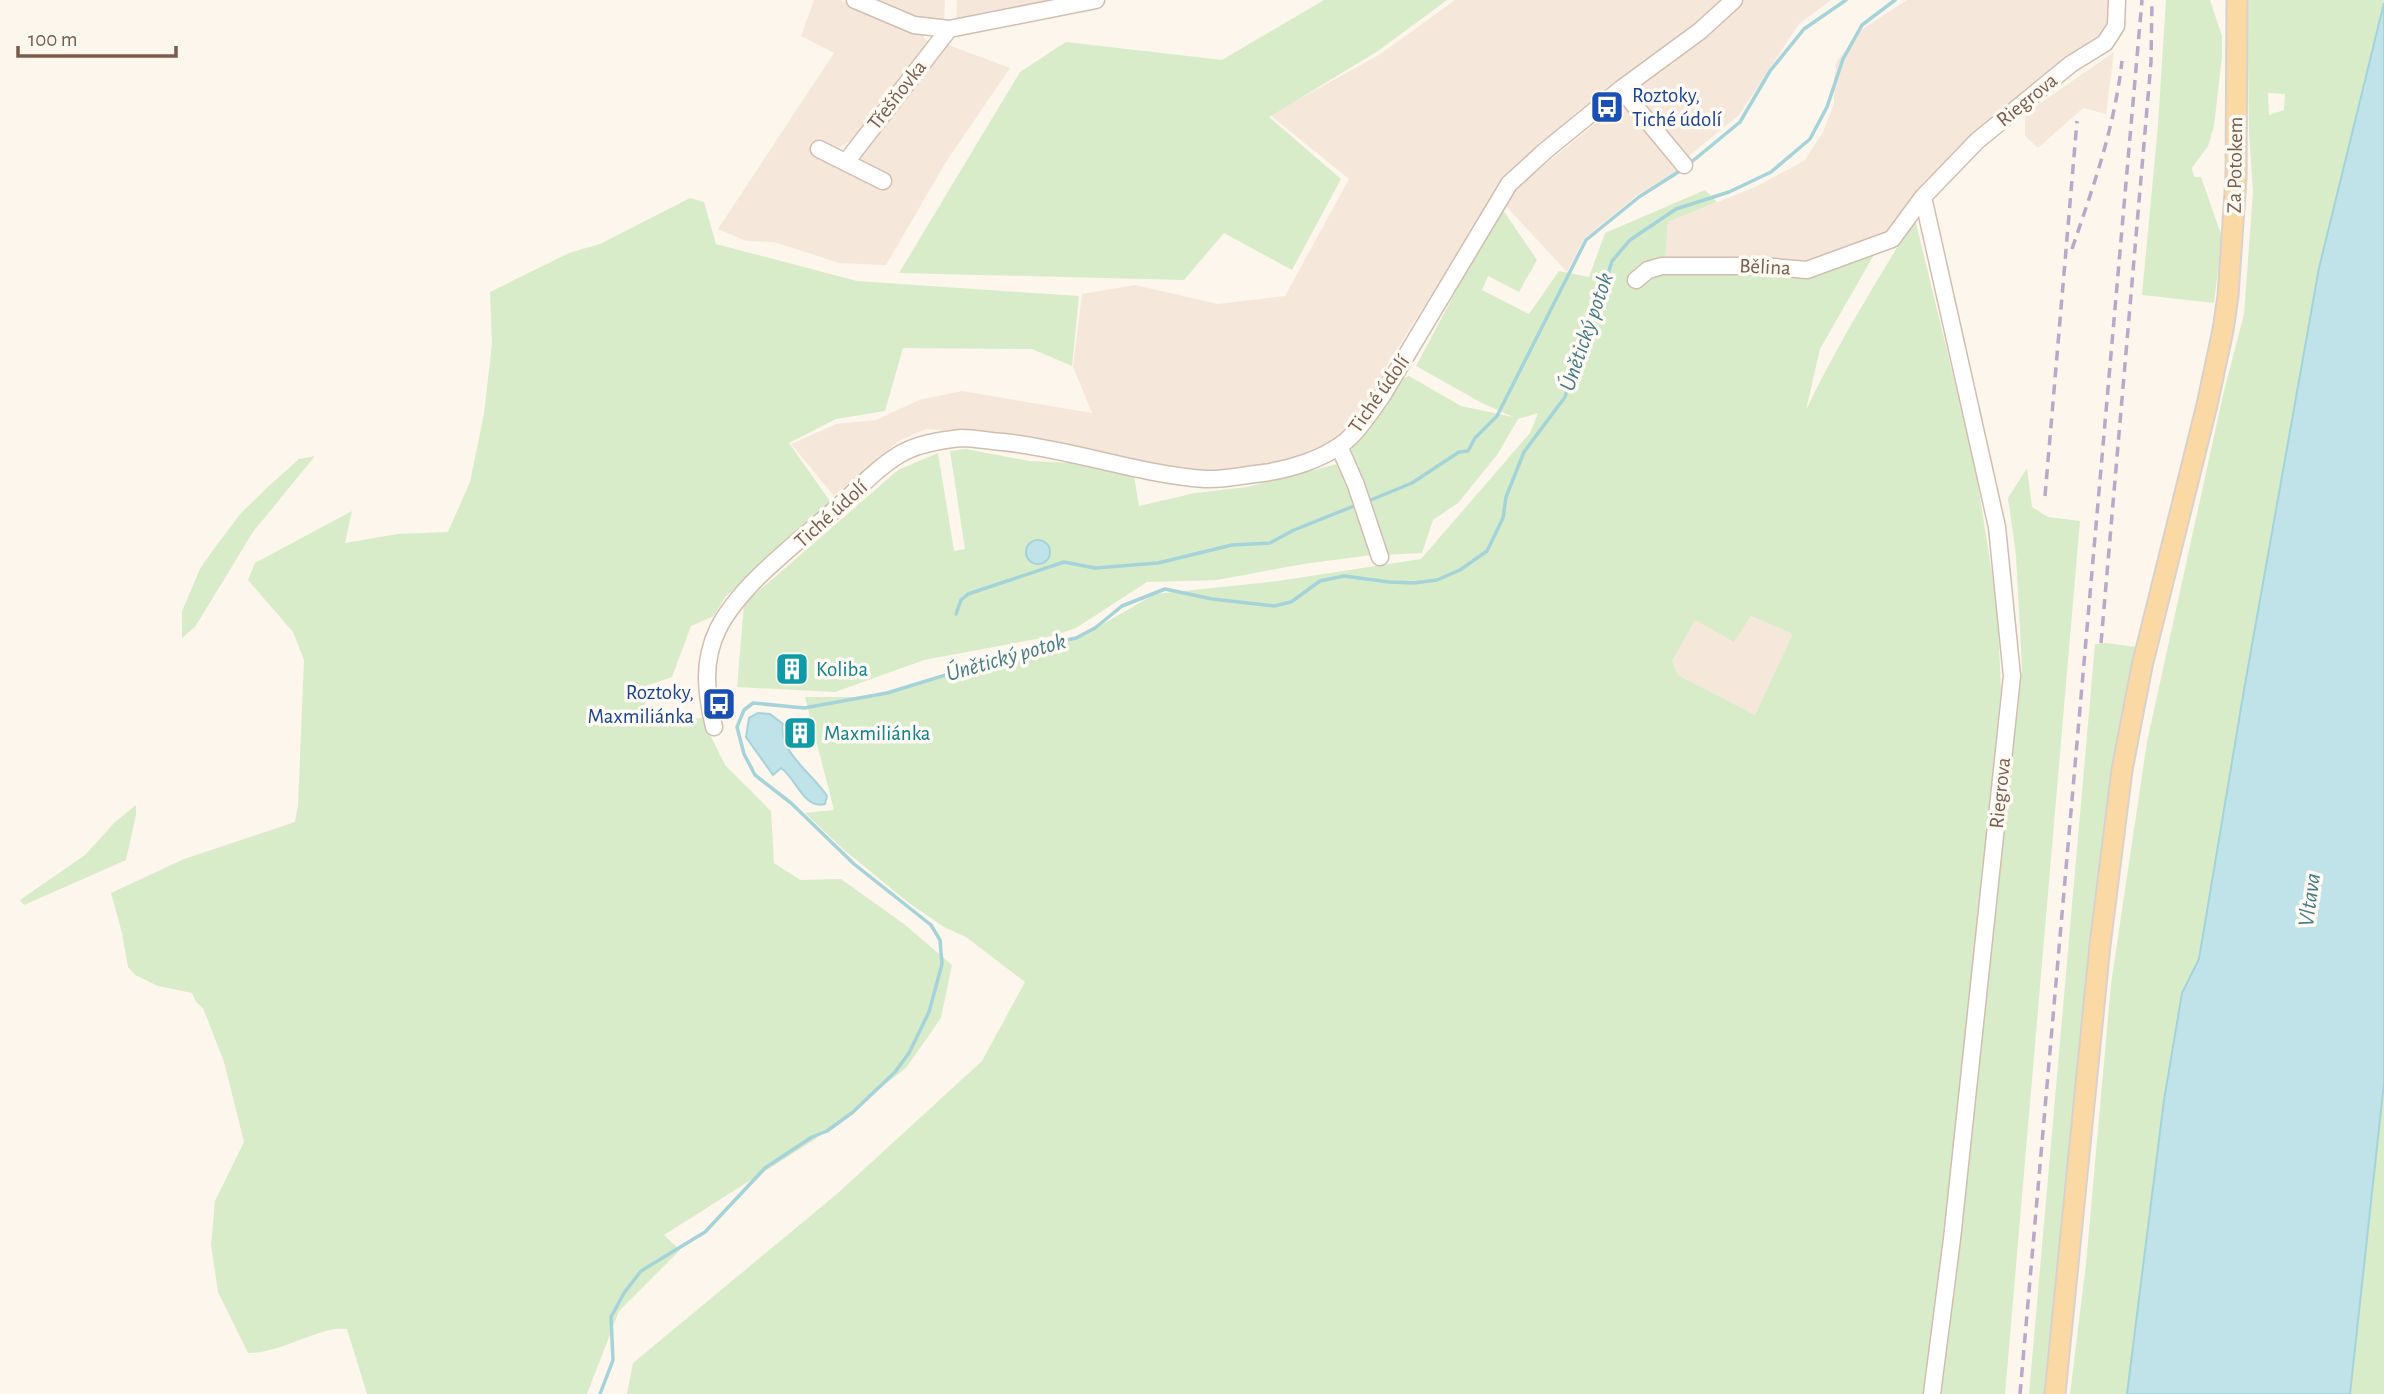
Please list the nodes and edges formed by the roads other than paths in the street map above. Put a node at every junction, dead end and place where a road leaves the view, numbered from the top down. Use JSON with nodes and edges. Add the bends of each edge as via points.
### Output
{"nodes":[{"id":1,"x":855,"y":0,"type":"edge"},
{"id":2,"x":1096,"y":0,"type":"edge"},
{"id":3,"x":1734,"y":0,"type":"edge"},
{"id":4,"x":2117,"y":0,"type":"edge"},
{"id":5,"x":2237,"y":0,"type":"edge"},
{"id":6,"x":949,"y":29,"type":"junction"},
{"id":7,"x":1621,"y":89,"type":"junction"},
{"id":8,"x":819,"y":149,"type":"dead end"},
{"id":9,"x":846,"y":162,"type":"junction"},
{"id":10,"x":1684,"y":165,"type":"dead end"},
{"id":11,"x":883,"y":181,"type":"dead end"},
{"id":12,"x":1923,"y":197,"type":"junction"},
{"id":13,"x":1892,"y":239,"type":"joint"},
{"id":14,"x":1636,"y":280,"type":"dead end"},
{"id":15,"x":1339,"y":446,"type":"junction"},
{"id":16,"x":1380,"y":557,"type":"dead end"},
{"id":17,"x":714,"y":727,"type":"dead end"},
{"id":18,"x":1932,"y":1394,"type":"edge"},
{"id":19,"x":2055,"y":1394,"type":"edge"}],
"edges":[{"from":1,"to":6,"type":"street","via":[[914,25]]},
{"from":2,"to":6,"type":"street"},
{"from":3,"to":7,"type":"street","name":"Tiché údolí"},
{"from":4,"to":12,"type":"street","name":"Riegrova","via":[[2116,26],[2105,43],[2071,64],[1977,141]]},
{"from":5,"to":19,"type":"main road","name":"Za Potokem","via":[[2234,241],[2223,330],[2142,666],[2122,770],[2101,932]]},
{"from":6,"to":9,"type":"street","name":"Třešňovka"},
{"from":7,"to":10,"type":"street"},
{"from":7,"to":15,"type":"street","name":"Tiché údolí","via":[[1509,184],[1382,396]]},
{"from":8,"to":9,"type":"street"},
{"from":9,"to":11,"type":"street"},
{"from":12,"to":13,"type":"street","name":"Riegrova"},
{"from":12,"to":18,"type":"street","name":"Riegrova","via":[[1997,527],[2012,676]]},
{"from":13,"to":14,"type":"street","name":"Bělina","via":[[1807,270],[1662,266]]},
{"from":15,"to":16,"type":"street"},
{"from":15,"to":17,"type":"street","name":"Tiché údolí","via":[[1278,471],[1209,480],[1075,453],[963,438],[903,452],[749,587],[730,609],[717,630],[706,668]]}]}
